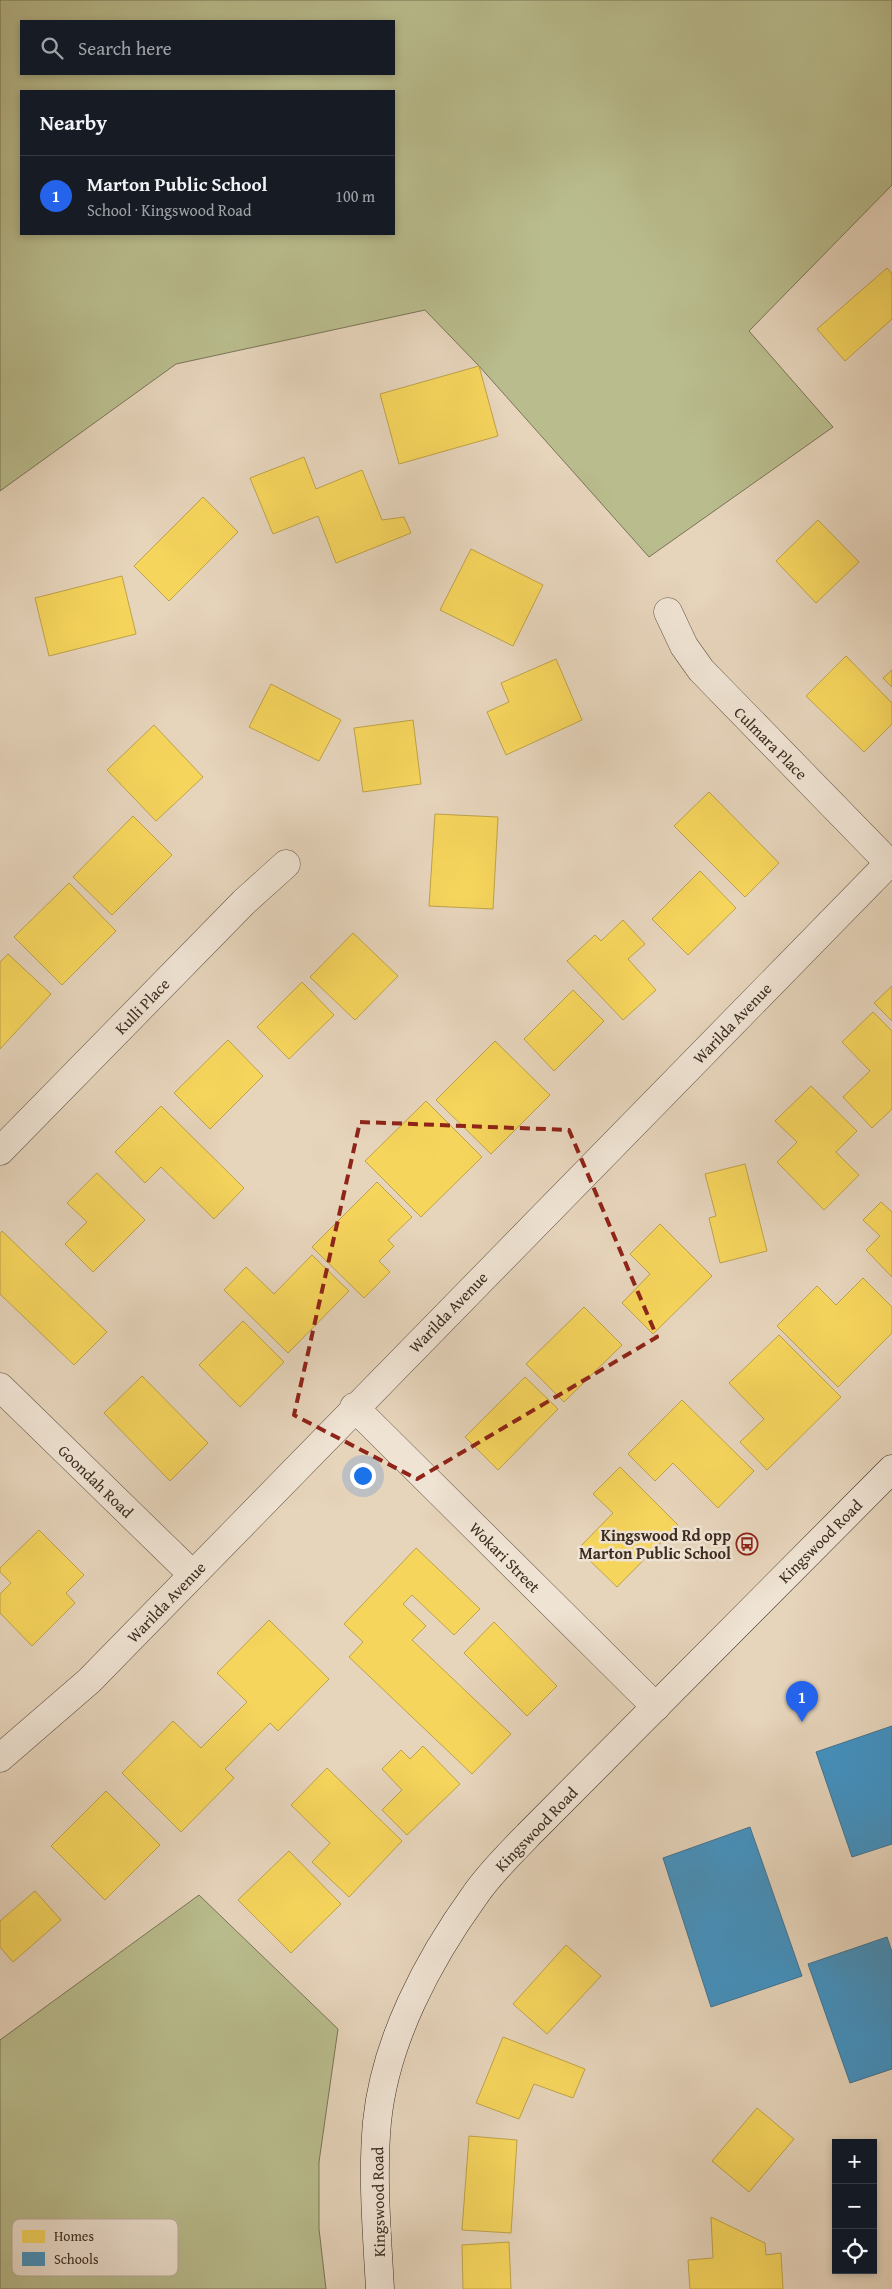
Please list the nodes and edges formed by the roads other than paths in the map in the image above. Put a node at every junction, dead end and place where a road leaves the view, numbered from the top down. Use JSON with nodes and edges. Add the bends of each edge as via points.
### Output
{"nodes":[{"id":1,"x":668,"y":612,"type":"dead end"},
{"id":2,"x":891,"y":861,"type":"edge"},
{"id":3,"x":286,"y":864,"type":"dead end"},
{"id":4,"x":0,"y":1152,"type":"edge"},
{"id":5,"x":0,"y":1386,"type":"edge"},
{"id":6,"x":354,"y":1407,"type":"junction"},
{"id":7,"x":892,"y":1469,"type":"edge"},
{"id":8,"x":193,"y":1576,"type":"junction"},
{"id":9,"x":656,"y":1707,"type":"junction"},
{"id":10,"x":0,"y":1758,"type":"edge"},
{"id":11,"x":380,"y":2289,"type":"edge"}],
"edges":[{"from":1,"to":2,"type":"street","name":"Culmara Place","via":[[684,646],[701,670]]},
{"from":2,"to":6,"type":"street","name":"Warilda Avenue"},
{"from":3,"to":4,"type":"street","name":"Kulli Place","via":[[244,902]]},
{"from":5,"to":8,"type":"street","name":"Goondah Road"},
{"from":6,"to":8,"type":"street","name":"Warilda Avenue"},
{"from":6,"to":9,"type":"street","name":"Wokari Street"},
{"from":7,"to":9,"type":"street","name":"Kingswood Road"},
{"from":8,"to":10,"type":"street","name":"Warilda Avenue","via":[[89,1681]]},
{"from":9,"to":11,"type":"street","name":"Kingswood Road","via":[[475,1893],[411,2004],[388,2064],[377,2121],[375,2181]]}]}
